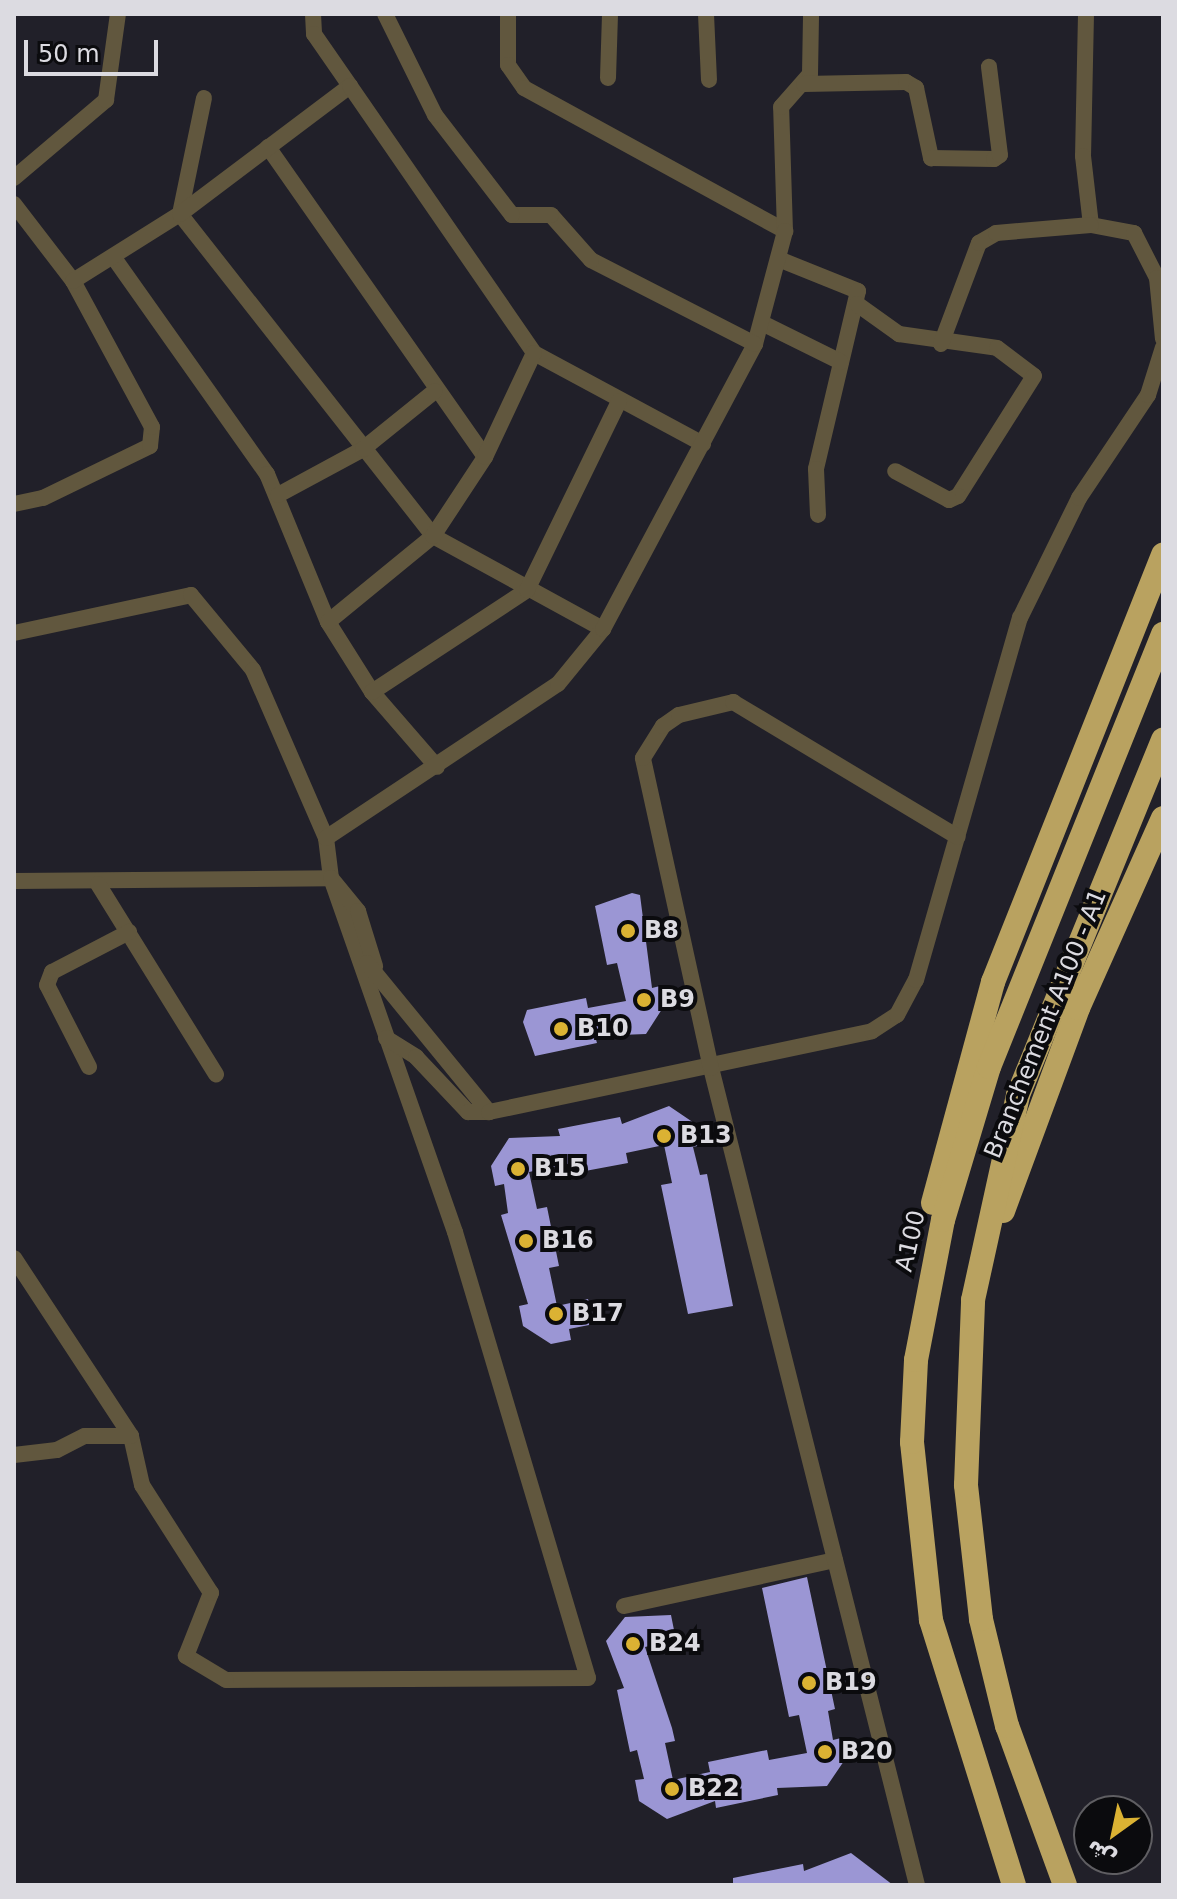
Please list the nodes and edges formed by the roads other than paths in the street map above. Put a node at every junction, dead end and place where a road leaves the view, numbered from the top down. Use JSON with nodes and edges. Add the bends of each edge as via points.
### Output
{"nodes":[{"id":1,"x":118,"y":14,"type":"edge"},
{"id":2,"x":313,"y":14,"type":"edge"},
{"id":3,"x":385,"y":14,"type":"edge"},
{"id":4,"x":508,"y":14,"type":"edge"},
{"id":5,"x":610,"y":14,"type":"edge"},
{"id":6,"x":706,"y":14,"type":"edge"},
{"id":7,"x":811,"y":14,"type":"edge"},
{"id":8,"x":1086,"y":14,"type":"edge"},
{"id":9,"x":989,"y":67,"type":"dead end"},
{"id":10,"x":608,"y":78,"type":"dead end"},
{"id":11,"x":709,"y":80,"type":"dead end"},
{"id":12,"x":804,"y":84,"type":"junction"},
{"id":13,"x":350,"y":86,"type":"junction"},
{"id":14,"x":204,"y":98,"type":"dead end"},
{"id":15,"x":268,"y":147,"type":"junction"},
{"id":16,"x":14,"y":178,"type":"edge"},
{"id":17,"x":14,"y":204,"type":"edge"},
{"id":18,"x":180,"y":214,"type":"junction"},
{"id":19,"x":1091,"y":225,"type":"junction"},
{"id":20,"x":785,"y":231,"type":"junction"},
{"id":21,"x":114,"y":258,"type":"junction"},
{"id":22,"x":781,"y":260,"type":"junction"},
{"id":23,"x":73,"y":281,"type":"junction"},
{"id":24,"x":857,"y":304,"type":"junction"},
{"id":25,"x":762,"y":323,"type":"junction"},
{"id":26,"x":1163,"y":339,"type":"edge"},
{"id":27,"x":755,"y":344,"type":"junction"},
{"id":28,"x":941,"y":344,"type":"junction"},
{"id":29,"x":1163,"y":347,"type":"edge"},
{"id":30,"x":534,"y":353,"type":"junction"},
{"id":31,"x":841,"y":362,"type":"junction"},
{"id":32,"x":435,"y":391,"type":"junction"},
{"id":33,"x":619,"y":401,"type":"junction"},
{"id":34,"x":703,"y":444,"type":"junction"},
{"id":35,"x":363,"y":449,"type":"junction"},
{"id":36,"x":485,"y":457,"type":"junction"},
{"id":37,"x":895,"y":471,"type":"dead end"},
{"id":38,"x":278,"y":495,"type":"junction"},
{"id":39,"x":14,"y":504,"type":"edge"},
{"id":40,"x":818,"y":515,"type":"dead end"},
{"id":41,"x":433,"y":536,"type":"junction"},
{"id":42,"x":1163,"y":555,"type":"edge"},
{"id":43,"x":527,"y":590,"type":"junction"},
{"id":44,"x":328,"y":622,"type":"junction"},
{"id":45,"x":603,"y":629,"type":"junction"},
{"id":46,"x":14,"y":633,"type":"edge"},
{"id":47,"x":1163,"y":634,"type":"edge"},
{"id":48,"x":372,"y":692,"type":"junction"},
{"id":49,"x":1163,"y":739,"type":"edge"},
{"id":50,"x":437,"y":767,"type":"junction"},
{"id":51,"x":1163,"y":818,"type":"edge"},
{"id":52,"x":958,"y":837,"type":"junction"},
{"id":53,"x":326,"y":838,"type":"junction"},
{"id":54,"x":331,"y":878,"type":"junction"},
{"id":55,"x":14,"y":881,"type":"edge"},
{"id":56,"x":98,"y":884,"type":"junction"},
{"id":57,"x":129,"y":932,"type":"junction"},
{"id":58,"x":357,"y":959,"type":"junction"},
{"id":59,"x":375,"y":966,"type":"junction"},
{"id":60,"x":386,"y":1038,"type":"junction"},
{"id":61,"x":89,"y":1067,"type":"dead end"},
{"id":62,"x":711,"y":1068,"type":"junction"},
{"id":63,"x":216,"y":1074,"type":"dead end"},
{"id":64,"x":489,"y":1112,"type":"junction"},
{"id":65,"x":14,"y":1258,"type":"edge"},
{"id":66,"x":973,"y":1300,"type":"junction"},
{"id":67,"x":916,"y":1360,"type":"junction"},
{"id":68,"x":131,"y":1436,"type":"junction"},
{"id":69,"x":14,"y":1455,"type":"edge"},
{"id":70,"x":835,"y":1560,"type":"junction"},
{"id":71,"x":624,"y":1606,"type":"dead end"},
{"id":72,"x":917,"y":1885,"type":"edge"},
{"id":73,"x":1014,"y":1885,"type":"edge"},
{"id":74,"x":1065,"y":1885,"type":"edge"}],
"edges":[{"from":1,"to":16,"type":"street","via":[[106,100]]},
{"from":2,"to":13,"type":"street","via":[[314,34]]},
{"from":3,"to":27,"type":"street","via":[[435,115],[512,215],[551,215],[591,260]]},
{"from":4,"to":20,"type":"street","via":[[508,65],[524,88]]},
{"from":5,"to":10,"type":"street"},
{"from":6,"to":11,"type":"street"},
{"from":7,"to":12,"type":"street","via":[[813,60]]},
{"from":8,"to":19,"type":"street","via":[[1083,156]]},
{"from":9,"to":12,"type":"street","via":[[1000,155],[994,159],[931,158],[916,88],[906,82]]},
{"from":12,"to":20,"type":"street","via":[[781,107]]},
{"from":13,"to":15,"type":"street"},
{"from":13,"to":30,"type":"street"},
{"from":14,"to":18,"type":"street"},
{"from":15,"to":18,"type":"street"},
{"from":15,"to":32,"type":"street"},
{"from":17,"to":23,"type":"street"},
{"from":18,"to":21,"type":"street"},
{"from":18,"to":35,"type":"street"},
{"from":19,"to":26,"type":"street","via":[[1134,233],[1157,278]]},
{"from":19,"to":28,"type":"street","via":[[996,233],[979,243]]},
{"from":20,"to":22,"type":"street"},
{"from":21,"to":23,"type":"street"},
{"from":21,"to":38,"type":"street"},
{"from":22,"to":24,"type":"street","via":[[851,282]]},
{"from":22,"to":25,"type":"street"},
{"from":23,"to":39,"type":"street","via":[[153,436],[150,446],[119,463]]},
{"from":24,"to":28,"type":"street","via":[[899,334]]},
{"from":24,"to":31,"type":"street"},
{"from":25,"to":27,"type":"street"},
{"from":25,"to":31,"type":"street"},
{"from":27,"to":34,"type":"street"},
{"from":28,"to":37,"type":"street","via":[[997,348],[1023,364],[1034,384],[958,496],[949,500]]},
{"from":29,"to":52,"type":"street","via":[[1148,395],[1079,498],[1020,618]]},
{"from":30,"to":33,"type":"street"},
{"from":30,"to":36,"type":"street"},
{"from":31,"to":40,"type":"street","via":[[816,469]]},
{"from":32,"to":35,"type":"street"},
{"from":32,"to":36,"type":"street"},
{"from":33,"to":34,"type":"street"},
{"from":33,"to":43,"type":"street"},
{"from":34,"to":45,"type":"street"},
{"from":35,"to":38,"type":"street"},
{"from":35,"to":41,"type":"street"},
{"from":36,"to":41,"type":"street"},
{"from":38,"to":44,"type":"street"},
{"from":41,"to":43,"type":"street"},
{"from":41,"to":44,"type":"street"},
{"from":42,"to":67,"type":"highway","via":[[969,1055],[931,1208]]},
{"from":43,"to":45,"type":"street"},
{"from":43,"to":48,"type":"street"},
{"from":44,"to":48,"type":"street"},
{"from":45,"to":50,"type":"street","via":[[558,684]]},
{"from":46,"to":53,"type":"street","via":[[191,595],[253,670]]},
{"from":47,"to":67,"type":"highway","name":"A100","number":"A100","via":[[989,1067],[943,1220]]},
{"from":48,"to":50,"type":"street"},
{"from":49,"to":66,"type":"highway","via":[[1018,1095]]},
{"from":50,"to":53,"type":"street"},
{"from":51,"to":66,"type":"highway","name":"Branchement A100 - A1","via":[[1037,1109]]},
{"from":52,"to":62,"type":"street","via":[[916,980],[897,1015],[872,1031]]},
{"from":52,"to":62,"type":"street","via":[[733,702],[699,705],[663,726],[643,769]]},
{"from":53,"to":54,"type":"street"},
{"from":54,"to":56,"type":"street"},
{"from":54,"to":58,"type":"street"},
{"from":54,"to":59,"type":"street","via":[[358,911]]},
{"from":55,"to":56,"type":"street"},
{"from":56,"to":57,"type":"street"},
{"from":57,"to":61,"type":"street","via":[[52,972],[47,985]]},
{"from":57,"to":63,"type":"street"},
{"from":58,"to":59,"type":"street"},
{"from":58,"to":60,"type":"street"},
{"from":59,"to":64,"type":"street"},
{"from":60,"to":64,"type":"street","via":[[416,1057],[468,1112]]},
{"from":60,"to":68,"type":"street","via":[[460,1247],[588,1678],[226,1680],[186,1656],[211,1593],[142,1485]]},
{"from":62,"to":64,"type":"street"},
{"from":62,"to":70,"type":"street"},
{"from":65,"to":68,"type":"street"},
{"from":66,"to":74,"type":"highway","via":[[966,1485],[981,1619],[1007,1726]]},
{"from":67,"to":73,"type":"highway","name":"A100","number":"A100","via":[[912,1442],[931,1620]]},
{"from":68,"to":69,"type":"street","via":[[85,1436],[57,1450]]},
{"from":70,"to":71,"type":"street"},
{"from":70,"to":72,"type":"street"}]}
